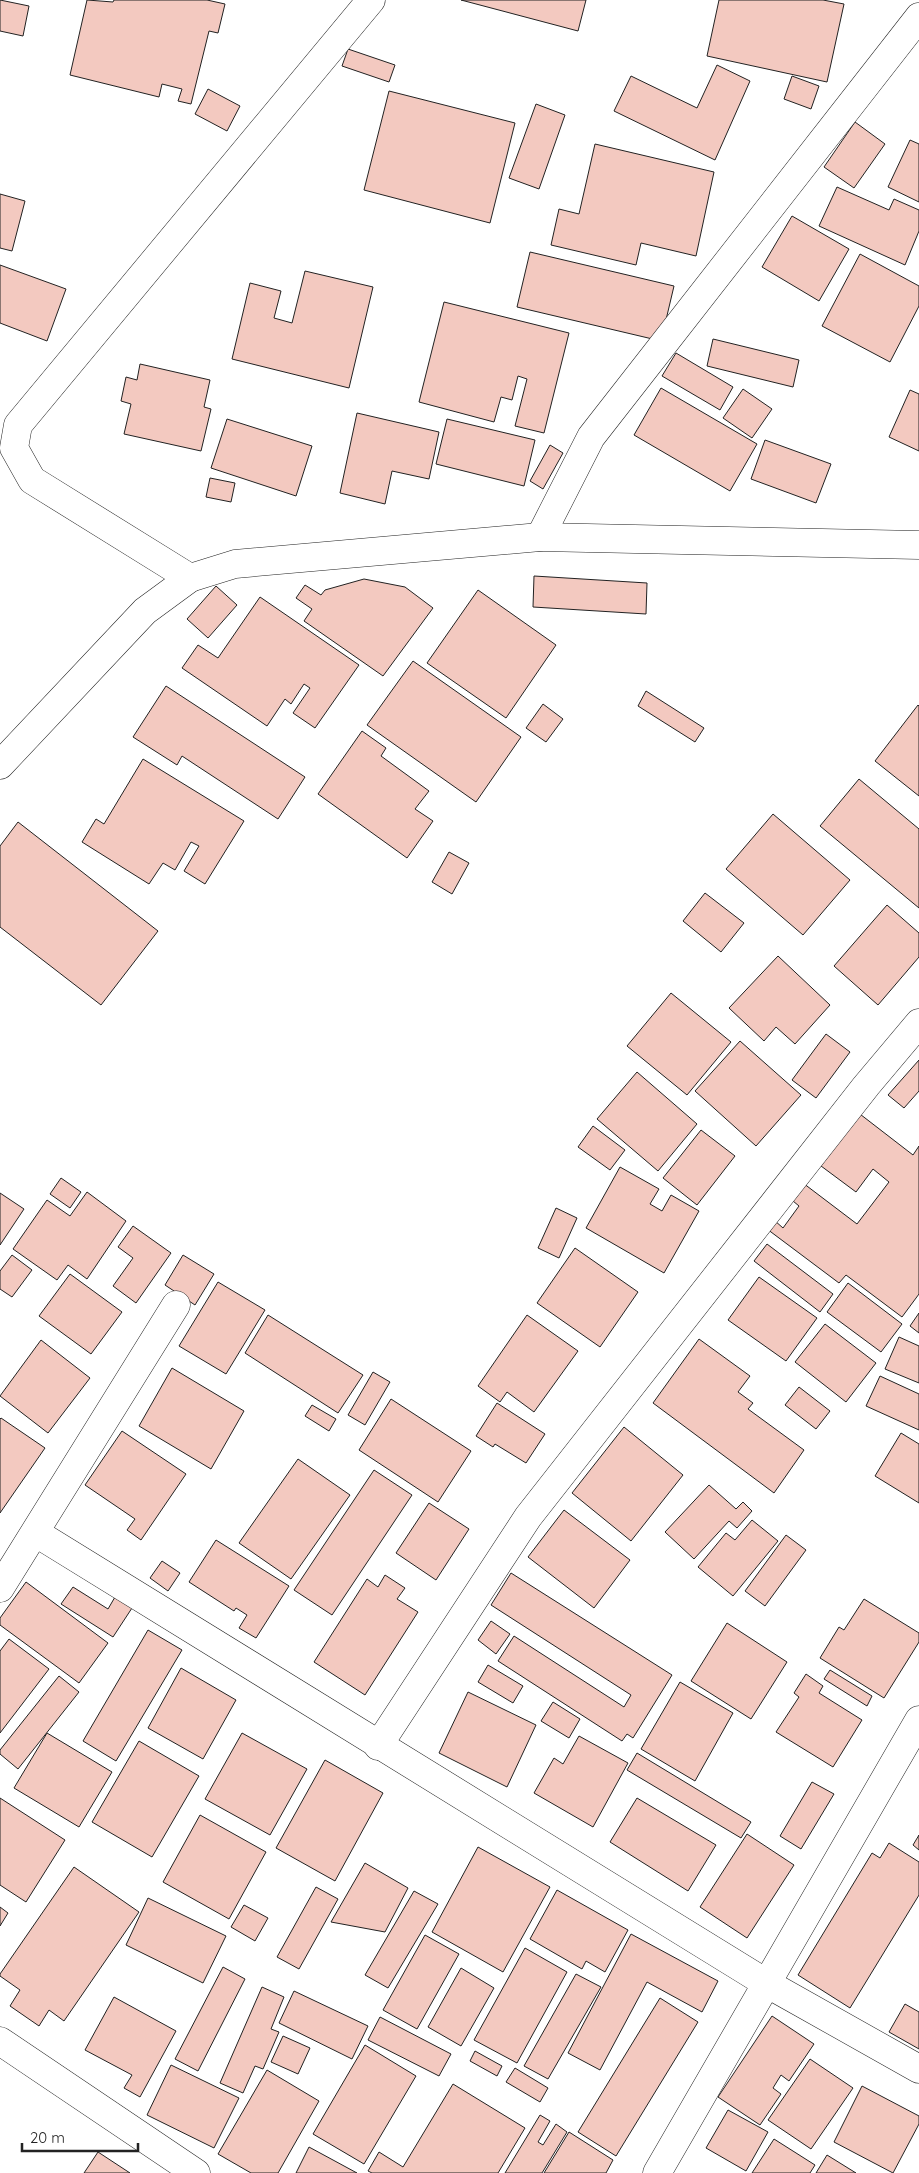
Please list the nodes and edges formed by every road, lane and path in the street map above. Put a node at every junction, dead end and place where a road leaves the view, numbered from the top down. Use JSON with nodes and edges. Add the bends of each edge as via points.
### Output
{"nodes":[{"id":1,"x":371,"y":0,"type":"edge"},
{"id":2,"x":919,"y":17,"type":"edge"},
{"id":3,"x":540,"y":537,"type":"junction"},
{"id":4,"x":919,"y":545,"type":"edge"},
{"id":5,"x":190,"y":578,"type":"junction"},
{"id":6,"x":0,"y":765,"type":"edge"},
{"id":7,"x":919,"y":1023,"type":"edge"},
{"id":8,"x":176,"y":1305,"type":"dead end"},
{"id":9,"x":36,"y":1533,"type":"junction"},
{"id":10,"x":0,"y":1588,"type":"edge"},
{"id":11,"x":919,"y":1720,"type":"edge"},
{"id":12,"x":378,"y":1746,"type":"junction"},
{"id":13,"x":766,"y":1983,"type":"junction"},
{"id":14,"x":0,"y":2041,"type":"edge"},
{"id":15,"x":919,"y":2069,"type":"edge"},
{"id":16,"x":196,"y":2173,"type":"edge"},
{"id":17,"x":657,"y":2173,"type":"edge"}],
"edges":[{"from":1,"to":5,"type":"street","via":[[18,425],[14,448],[32,480]]},
{"from":2,"to":3,"type":"street","via":[[591,437]]},
{"from":3,"to":4,"type":"street"},
{"from":3,"to":5,"type":"street","via":[[235,564]]},
{"from":5,"to":6,"type":"street","via":[[145,611]]},
{"from":7,"to":12,"type":"street","via":[[860,1093],[528,1517]]},
{"from":8,"to":9,"type":"street"},
{"from":9,"to":10,"type":"street"},
{"from":9,"to":12,"type":"street"},
{"from":11,"to":13,"type":"street"},
{"from":12,"to":13,"type":"street"},
{"from":13,"to":15,"type":"street"},
{"from":13,"to":17,"type":"street"},
{"from":14,"to":16,"type":"street"}]}
